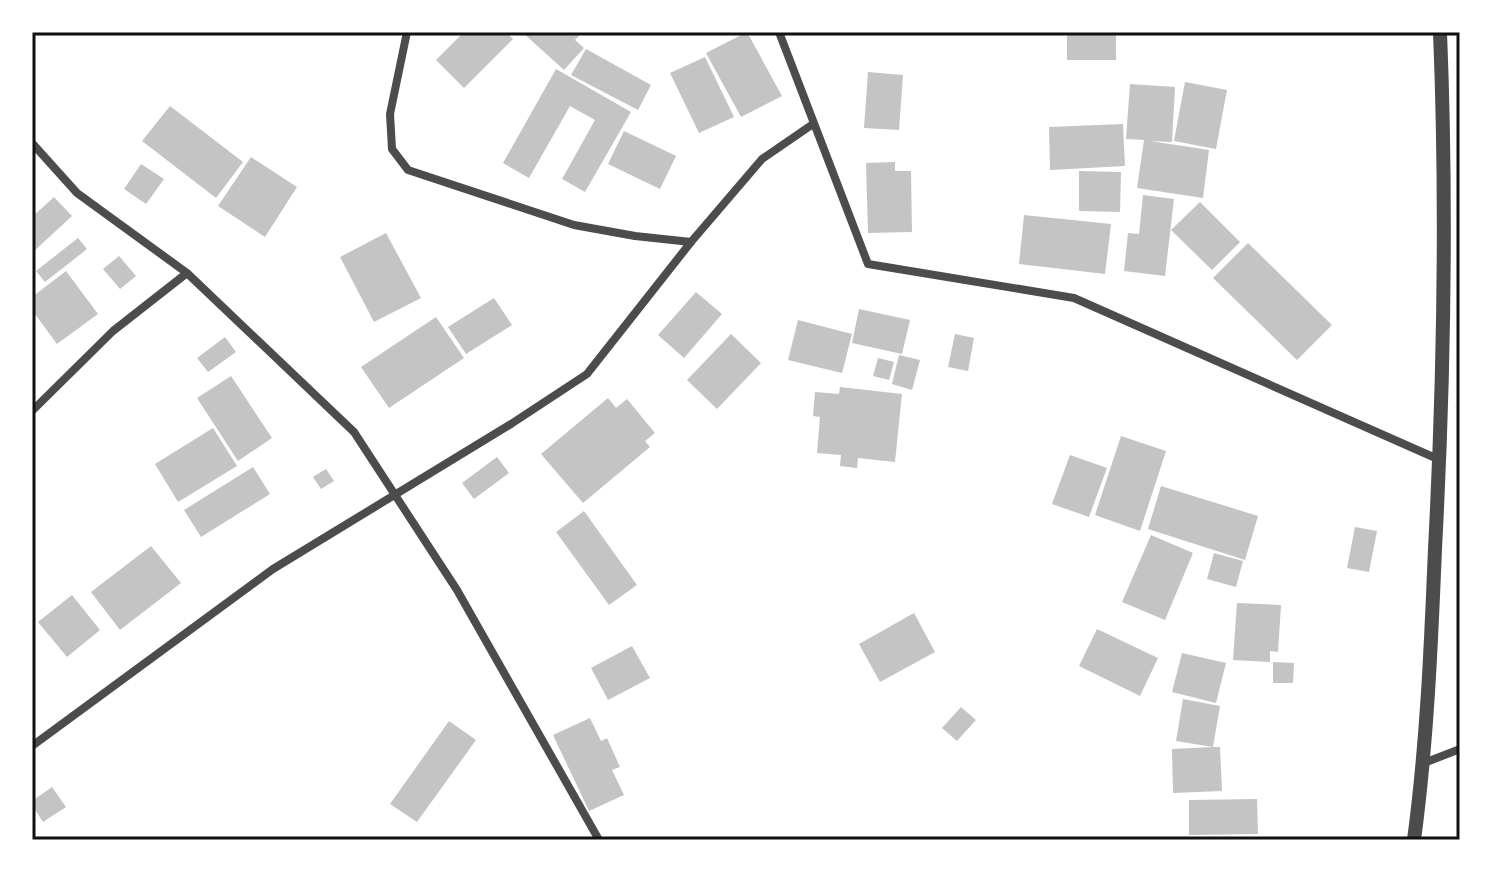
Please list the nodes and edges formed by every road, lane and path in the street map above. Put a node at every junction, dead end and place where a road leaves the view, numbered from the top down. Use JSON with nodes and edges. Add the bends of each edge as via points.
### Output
{"nodes":[{"id":1,"x":407,"y":32,"type":"edge"},
{"id":2,"x":779,"y":32,"type":"edge"},
{"id":3,"x":1440,"y":32,"type":"edge"},
{"id":4,"x":813,"y":124,"type":"junction"},
{"id":5,"x":32,"y":143,"type":"edge"},
{"id":6,"x":691,"y":242,"type":"junction"},
{"id":7,"x":187,"y":273,"type":"junction"},
{"id":8,"x":32,"y":411,"type":"edge"},
{"id":9,"x":1440,"y":460,"type":"junction"},
{"id":10,"x":393,"y":494,"type":"junction"},
{"id":11,"x":32,"y":746,"type":"edge"},
{"id":12,"x":1460,"y":749,"type":"edge"},
{"id":13,"x":1424,"y":763,"type":"junction"},
{"id":14,"x":599,"y":840,"type":"edge"},
{"id":15,"x":1414,"y":840,"type":"edge"}],
"edges":[{"from":1,"to":6,"type":"street","via":[[390,114],[392,149],[408,170],[574,225]]},
{"from":2,"to":4,"type":"street"},
{"from":3,"to":9,"type":"street"},
{"from":4,"to":6,"type":"street","via":[[762,159]]},
{"from":4,"to":9,"type":"street","via":[[868,264],[1074,298]]},
{"from":5,"to":7,"type":"street","via":[[77,193]]},
{"from":6,"to":10,"type":"street","via":[[587,374]]},
{"from":7,"to":8,"type":"street","via":[[113,331]]},
{"from":7,"to":10,"type":"street","via":[[354,432]]},
{"from":9,"to":13,"type":"street"},
{"from":10,"to":11,"type":"street","via":[[273,569]]},
{"from":10,"to":14,"type":"street","via":[[457,590]]},
{"from":12,"to":13,"type":"street"},
{"from":13,"to":15,"type":"street"}]}
